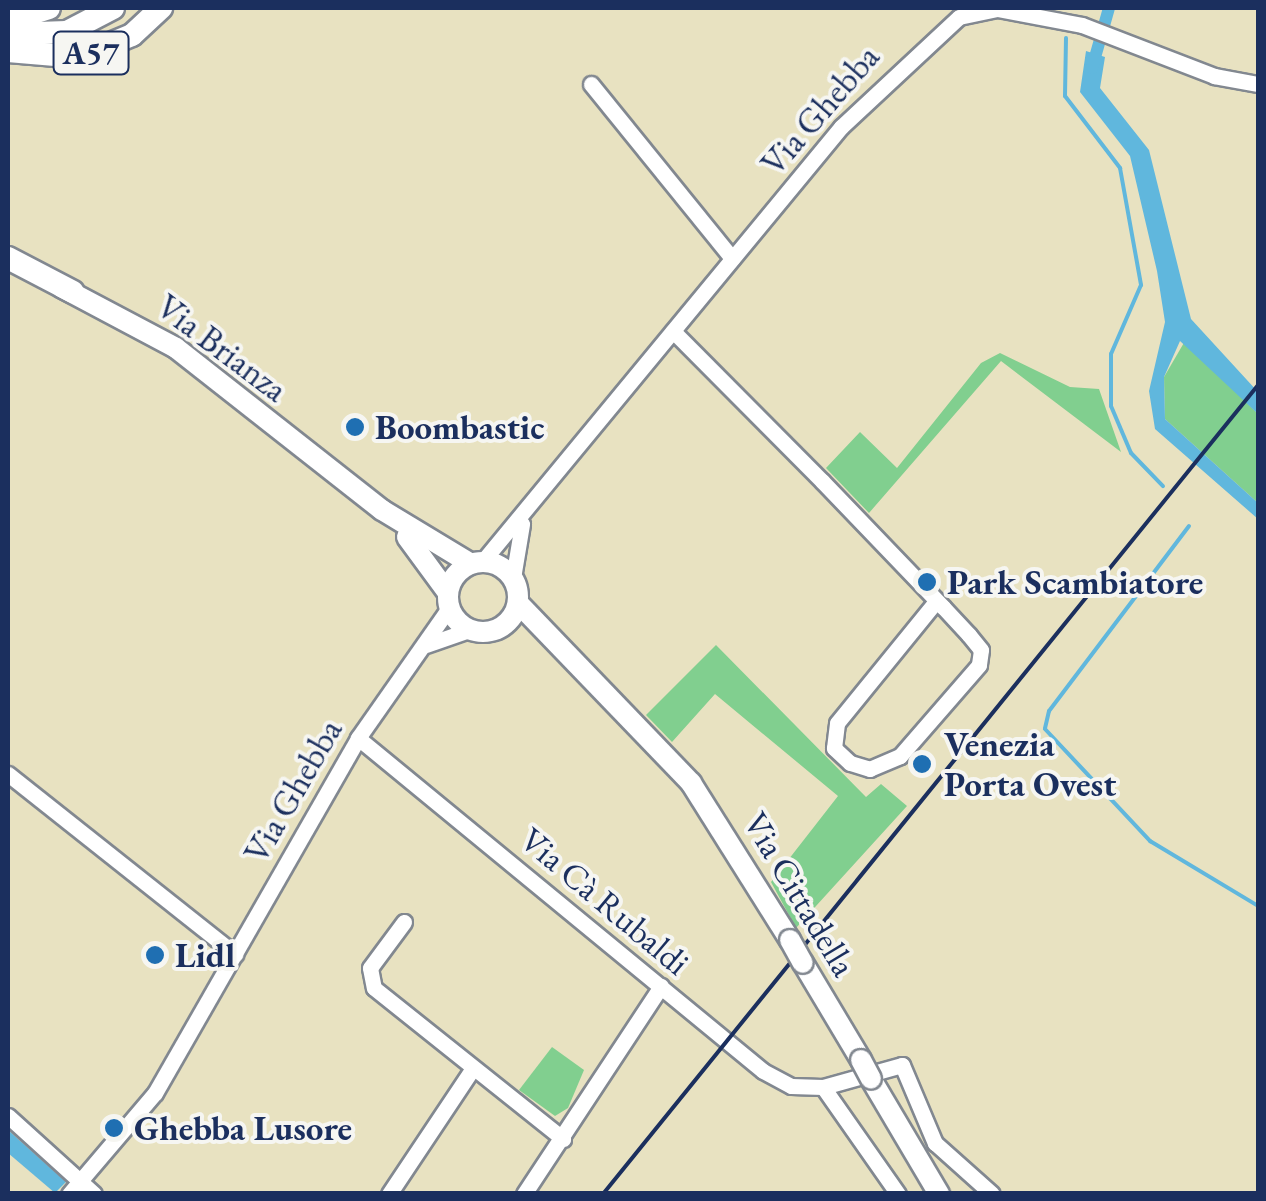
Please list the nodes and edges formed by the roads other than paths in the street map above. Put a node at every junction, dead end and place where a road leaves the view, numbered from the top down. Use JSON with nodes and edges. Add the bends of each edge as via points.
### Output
{"nodes":[{"id":1,"x":49,"y":8,"type":"edge"},
{"id":2,"x":113,"y":8,"type":"edge"},
{"id":3,"x":162,"y":8,"type":"edge"},
{"id":4,"x":8,"y":35,"type":"edge"},
{"id":5,"x":592,"y":84,"type":"dead end"},
{"id":6,"x":1258,"y":84,"type":"edge"},
{"id":7,"x":8,"y":258,"type":"edge"},
{"id":8,"x":732,"y":258,"type":"junction"},
{"id":9,"x":8,"y":267,"type":"edge"},
{"id":10,"x":73,"y":292,"type":"junction"},
{"id":11,"x":672,"y":331,"type":"junction"},
{"id":12,"x":532,"y":505,"type":"junction"},
{"id":13,"x":382,"y":510,"type":"junction"},
{"id":14,"x":476,"y":563,"type":"junction"},
{"id":15,"x":513,"y":578,"type":"junction"},
{"id":16,"x":448,"y":601,"type":"junction"},
{"id":17,"x":518,"y":603,"type":"junction"},
{"id":18,"x":939,"y":604,"type":"junction"},
{"id":19,"x":496,"y":629,"type":"junction"},
{"id":20,"x":469,"y":630,"type":"junction"},
{"id":21,"x":408,"y":660,"type":"junction"},
{"id":22,"x":564,"y":660,"type":"junction"},
{"id":23,"x":358,"y":738,"type":"junction"},
{"id":24,"x":8,"y":774,"type":"edge"},
{"id":25,"x":404,"y":922,"type":"dead end"},
{"id":26,"x":234,"y":954,"type":"junction"},
{"id":27,"x":660,"y":986,"type":"junction"},
{"id":28,"x":472,"y":1068,"type":"junction"},
{"id":29,"x":823,"y":1087,"type":"junction"},
{"id":30,"x":8,"y":1116,"type":"edge"},
{"id":31,"x":563,"y":1140,"type":"junction"},
{"id":32,"x":75,"y":1186,"type":"edge"},
{"id":33,"x":94,"y":1194,"type":"edge"},
{"id":34,"x":390,"y":1194,"type":"edge"},
{"id":35,"x":524,"y":1194,"type":"edge"},
{"id":36,"x":898,"y":1194,"type":"edge"},
{"id":37,"x":939,"y":1194,"type":"edge"},
{"id":38,"x":992,"y":1194,"type":"edge"}],
"edges":[{"from":1,"to":4,"type":"highway","number":"A57"},
{"from":2,"to":4,"type":"highway","number":"A57","via":[[67,32]]},
{"from":3,"to":4,"type":"highway","number":"A57","via":[[132,35],[79,57]]},
{"from":5,"to":8,"type":"street"},
{"from":6,"to":8,"type":"street","name":"Via Ghebba","via":[[1228,81],[1082,25],[997,9],[942,28],[841,127]]},
{"from":7,"to":10,"type":"highway"},
{"from":8,"to":11,"type":"street","name":"Via Ghebba"},
{"from":9,"to":10,"type":"main road","name":"Via Brianza"},
{"from":10,"to":13,"type":"main road","name":"Via Brianza","via":[[176,348]]},
{"from":11,"to":12,"type":"street","name":"Via Ghebba"},
{"from":11,"to":18,"type":"street"},
{"from":12,"to":14,"type":"street","name":"Via Ghebba"},
{"from":12,"to":15,"type":"street","name":"Via Ghebba","via":[[514,542]]},
{"from":13,"to":14,"type":"main road","name":"Via Brianza"},
{"from":13,"to":16,"type":"main road","name":"Via Brianza"},
{"from":14,"to":15,"type":"main road"},
{"from":14,"to":16,"type":"main road"},
{"from":15,"to":17,"type":"main road"},
{"from":16,"to":20,"type":"main road"},
{"from":16,"to":21,"type":"street","name":"Via Ghebba"},
{"from":17,"to":19,"type":"main road"},
{"from":17,"to":22,"type":"main road","name":"Via Cittadella"},
{"from":18,"to":18,"type":"street","via":[[836,723],[834,748],[850,762],[870,769],[900,756],[979,665],[981,650]]},
{"from":19,"to":20,"type":"main road"},
{"from":19,"to":22,"type":"main road","name":"Via Cittadella"},
{"from":20,"to":21,"type":"street","name":"Via Ghebba","via":[[444,634]]},
{"from":21,"to":23,"type":"street","name":"Via Ghebba"},
{"from":22,"to":37,"type":"main road","name":"Via Cittadella","bridge":true,"via":[[692,783]]},
{"from":23,"to":26,"type":"street","name":"Via Ghebba"},
{"from":23,"to":27,"type":"street","name":"Via Cà Rubaldi"},
{"from":24,"to":26,"type":"street"},
{"from":25,"to":28,"type":"street","via":[[370,982]]},
{"from":26,"to":32,"type":"street","name":"Via Ghebba","via":[[155,1093]]},
{"from":27,"to":29,"type":"street","name":"Via Cà Rubaldi","via":[[763,1071],[791,1086]]},
{"from":27,"to":31,"type":"street","via":[[604,1060]]},
{"from":28,"to":31,"type":"street"},
{"from":28,"to":34,"type":"street"},
{"from":29,"to":36,"type":"street"},
{"from":29,"to":38,"type":"street","name":"Via Cà Rubaldi","via":[[902,1065],[934,1142]]},
{"from":30,"to":32,"type":"street"},
{"from":31,"to":35,"type":"street"},
{"from":32,"to":33,"type":"street"}]}
